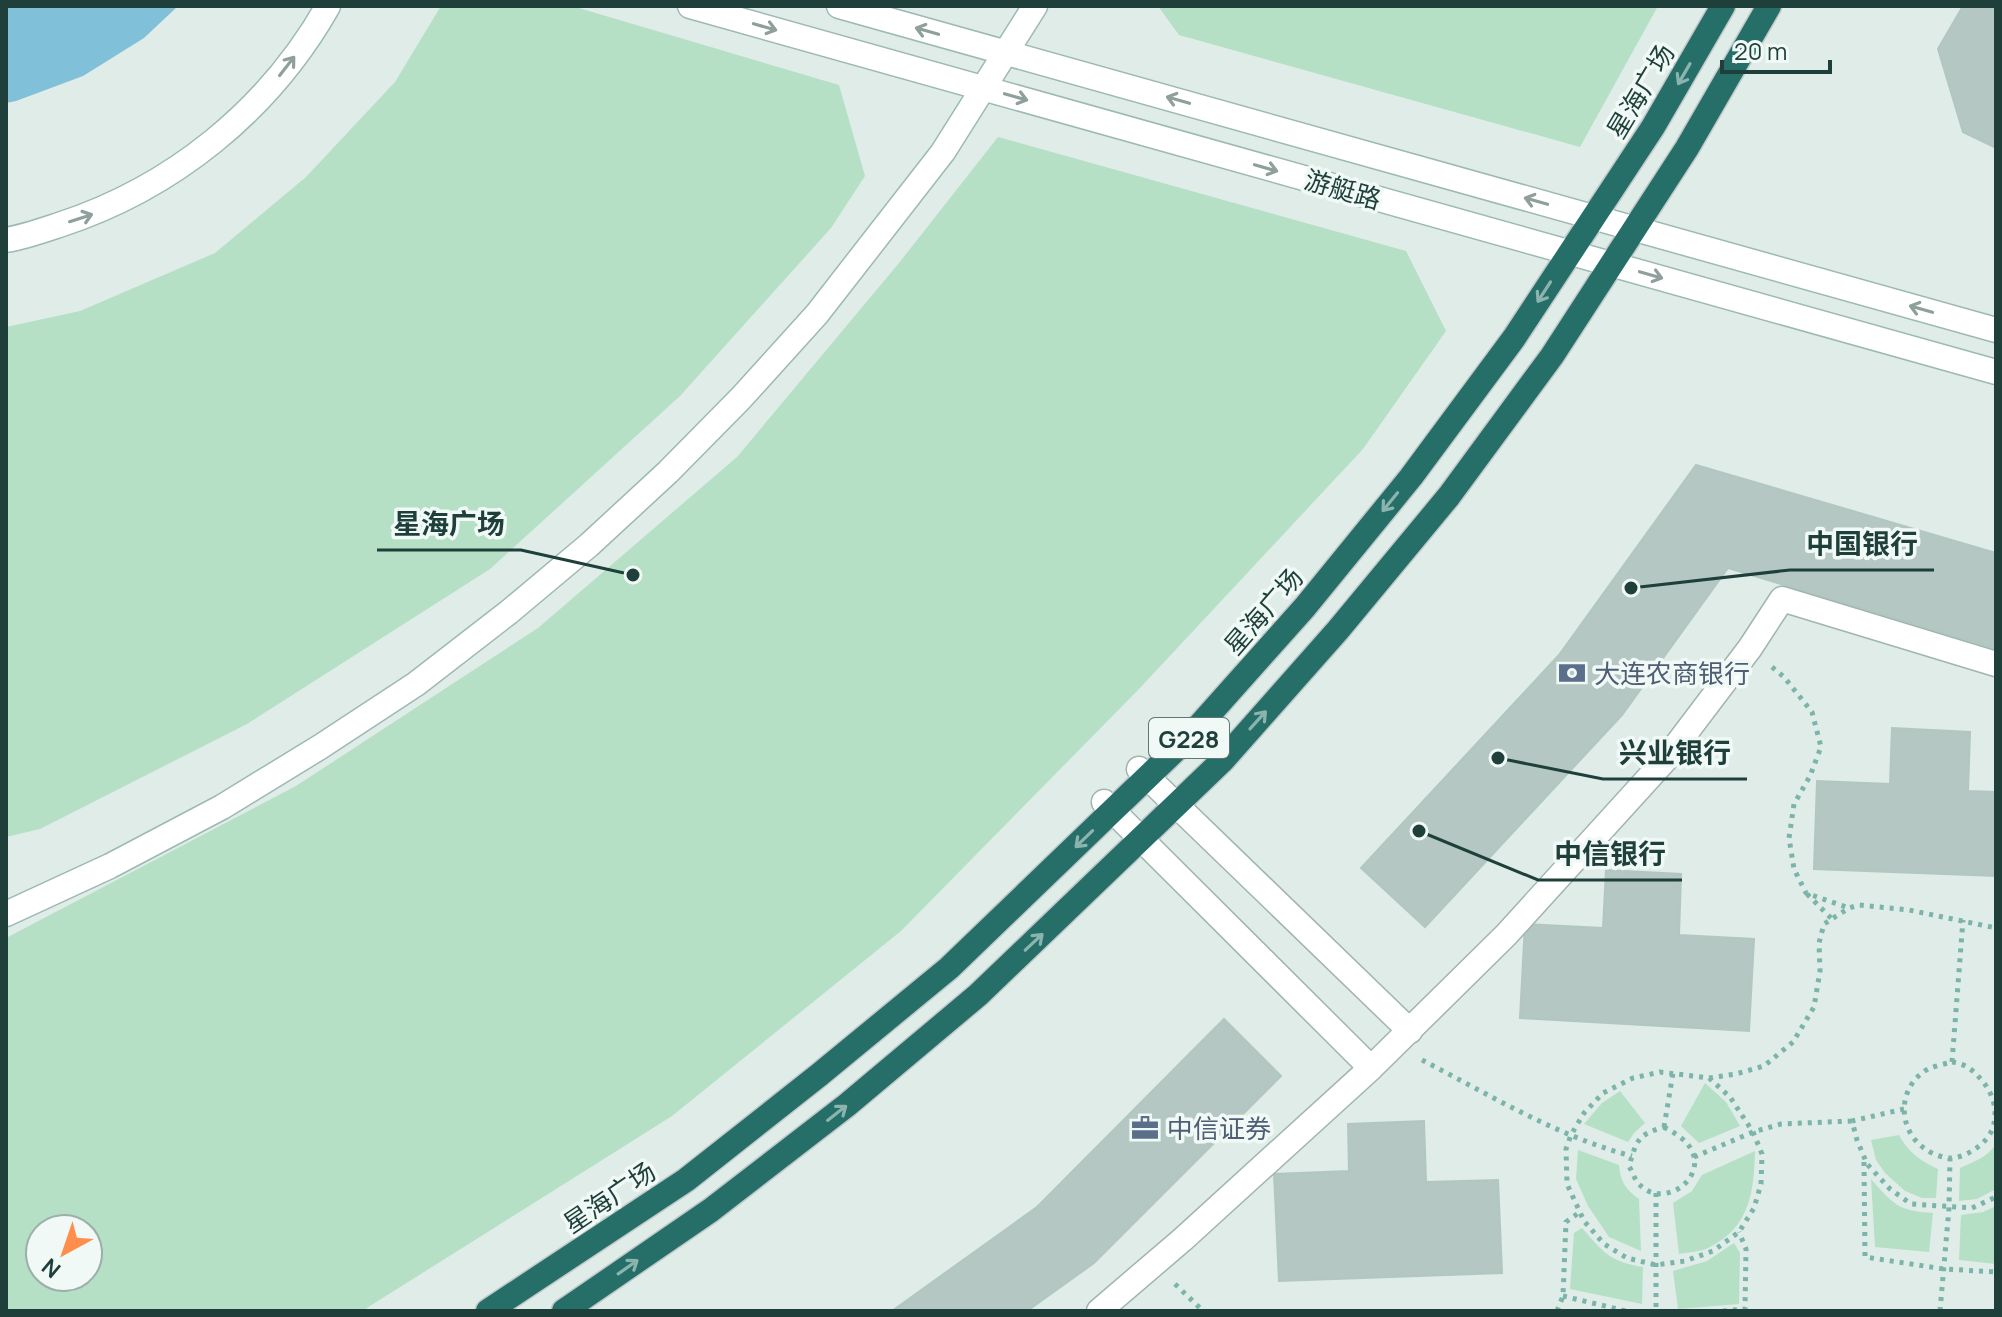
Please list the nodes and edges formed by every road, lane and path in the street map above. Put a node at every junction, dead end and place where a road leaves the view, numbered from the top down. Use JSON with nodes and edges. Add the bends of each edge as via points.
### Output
{"nodes":[{"id":1,"x":328,"y":6,"type":"edge"},
{"id":2,"x":690,"y":6,"type":"edge"},
{"id":3,"x":839,"y":6,"type":"edge"},
{"id":4,"x":1035,"y":6,"type":"edge"},
{"id":5,"x":1723,"y":6,"type":"edge"},
{"id":6,"x":1769,"y":6,"type":"edge"},
{"id":7,"x":1006,"y":52,"type":"junction"},
{"id":8,"x":983,"y":88,"type":"junction"},
{"id":9,"x":1594,"y":217,"type":"junction"},
{"id":10,"x":1635,"y":229,"type":"junction"},
{"id":11,"x":6,"y":240,"type":"edge"},
{"id":12,"x":1570,"y":253,"type":"junction"},
{"id":13,"x":1612,"y":264,"type":"junction"},
{"id":14,"x":1996,"y":330,"type":"edge"},
{"id":15,"x":1996,"y":372,"type":"edge"},
{"id":16,"x":1750,"y":648,"type":"junction"},
{"id":17,"x":1996,"y":664,"type":"edge"},
{"id":18,"x":1144,"y":773,"type":"junction"},
{"id":19,"x":1176,"y":805,"type":"junction"},
{"id":20,"x":1108,"y":807,"type":"junction"},
{"id":21,"x":1141,"y":839,"type":"junction"},
{"id":22,"x":1806,"y":893,"type":"junction"},
{"id":23,"x":1849,"y":908,"type":"junction"},
{"id":24,"x":6,"y":914,"type":"edge"},
{"id":25,"x":1832,"y":919,"type":"junction"},
{"id":26,"x":1963,"y":920,"type":"junction"},
{"id":27,"x":1996,"y":928,"type":"edge"},
{"id":28,"x":1402,"y":1038,"type":"junction"},
{"id":29,"x":1952,"y":1062,"type":"junction"},
{"id":30,"x":1371,"y":1068,"type":"junction"},
{"id":31,"x":1673,"y":1073,"type":"junction"},
{"id":32,"x":1709,"y":1078,"type":"junction"},
{"id":33,"x":1904,"y":1109,"type":"junction"},
{"id":34,"x":1852,"y":1121,"type":"junction"},
{"id":35,"x":1995,"y":1121,"type":"edge"},
{"id":36,"x":1664,"y":1127,"type":"junction"},
{"id":37,"x":1753,"y":1132,"type":"junction"},
{"id":38,"x":1571,"y":1135,"type":"junction"},
{"id":39,"x":1632,"y":1156,"type":"junction"},
{"id":40,"x":1694,"y":1157,"type":"junction"},
{"id":41,"x":1864,"y":1157,"type":"junction"},
{"id":42,"x":1950,"y":1158,"type":"junction"},
{"id":43,"x":1656,"y":1193,"type":"junction"},
{"id":44,"x":1996,"y":1197,"type":"edge"},
{"id":45,"x":1949,"y":1208,"type":"junction"},
{"id":46,"x":1580,"y":1212,"type":"junction"},
{"id":47,"x":1739,"y":1232,"type":"junction"},
{"id":48,"x":1154,"y":1263,"type":"junction"},
{"id":49,"x":1656,"y":1265,"type":"junction"},
{"id":50,"x":1944,"y":1269,"type":"junction"},
{"id":51,"x":1996,"y":1272,"type":"edge"},
{"id":52,"x":1563,"y":1296,"type":"junction"},
{"id":53,"x":488,"y":1311,"type":"edge"},
{"id":54,"x":564,"y":1311,"type":"edge"},
{"id":55,"x":1099,"y":1311,"type":"edge"},
{"id":56,"x":1203,"y":1311,"type":"edge"},
{"id":57,"x":1557,"y":1311,"type":"edge"},
{"id":58,"x":1626,"y":1311,"type":"edge"},
{"id":59,"x":1656,"y":1311,"type":"edge"},
{"id":60,"x":1723,"y":1311,"type":"edge"},
{"id":61,"x":1940,"y":1311,"type":"edge"}],
"edges":[{"from":11,"to":1,"type":"street","one_way":true,"via":[[93,214],[158,182],[216,141],[268,91]]},
{"from":2,"to":8,"type":"street","name":"游艇路","one_way":true},
{"from":7,"to":3,"type":"street","name":"游艇路","one_way":true},
{"from":4,"to":7,"type":"street"},
{"from":5,"to":9,"type":"highway","name":"星海广场","number":"G228","one_way":true},
{"from":6,"to":10,"type":"highway","number":"G228"},
{"from":7,"to":8,"type":"street"},
{"from":9,"to":7,"type":"street","name":"游艇路","one_way":true},
{"from":8,"to":12,"type":"street","name":"游艇路","one_way":true},
{"from":8,"to":24,"type":"street","via":[[943,152],[817,314],[668,472],[589,545],[416,684],[320,747],[222,807]]},
{"from":9,"to":10,"type":"street","name":"游艇路"},
{"from":9,"to":12,"type":"highway","name":"星海广场","number":"G228"},
{"from":10,"to":13,"type":"highway","number":"G228"},
{"from":14,"to":10,"type":"street","name":"游艇路","one_way":true},
{"from":12,"to":13,"type":"street","name":"游艇路"},
{"from":12,"to":18,"type":"highway","name":"星海广场","number":"G228","one_way":true,"via":[[1411,477],[1305,607],[1190,736]]},
{"from":13,"to":15,"type":"street","name":"游艇路","one_way":true},
{"from":19,"to":13,"type":"highway","number":"G228","one_way":true,"via":[[1223,760],[1449,496]]},
{"from":16,"to":17,"type":"street","via":[[1782,599]]},
{"from":16,"to":22,"type":"path","via":[[1784,677],[1812,712],[1821,747],[1794,804],[1789,838],[1794,869]]},
{"from":16,"to":28,"type":"street","via":[[1666,759],[1506,935]]},
{"from":18,"to":19,"type":"street"},
{"from":18,"to":20,"type":"highway","name":"星海广场","number":"G228"},
{"from":19,"to":21,"type":"highway","number":"G228"},
{"from":19,"to":28,"type":"street"},
{"from":20,"to":21,"type":"street"},
{"from":20,"to":53,"type":"highway","name":"星海广场","number":"G228","one_way":true,"via":[[949,968],[819,1075],[686,1180]]},
{"from":21,"to":30,"type":"street"},
{"from":54,"to":21,"type":"highway","number":"G228","one_way":true,"via":[[711,1210],[847,1105],[978,995]]},
{"from":22,"to":23,"type":"path"},
{"from":22,"to":25,"type":"path"},
{"from":23,"to":25,"type":"path"},
{"from":23,"to":26,"type":"path","via":[[1909,910]]},
{"from":25,"to":32,"type":"path","via":[[1824,924],[1819,943],[1814,1007],[1793,1042],[1764,1066]]},
{"from":26,"to":27,"type":"path"},
{"from":26,"to":29,"type":"path"},
{"from":28,"to":30,"type":"street"},
{"from":28,"to":38,"type":"path"},
{"from":29,"to":33,"type":"path","via":[[1928,1069],[1913,1082]]},
{"from":29,"to":35,"type":"path","via":[[1974,1071],[1987,1085]]},
{"from":30,"to":48,"type":"street"},
{"from":31,"to":32,"type":"path"},
{"from":31,"to":36,"type":"path"},
{"from":31,"to":38,"type":"path","via":[[1633,1078],[1603,1093]]},
{"from":32,"to":37,"type":"path","via":[[1730,1097]]},
{"from":33,"to":34,"type":"path"},
{"from":33,"to":42,"type":"path","via":[[1914,1141]]},
{"from":34,"to":37,"type":"path","via":[[1781,1124]]},
{"from":34,"to":41,"type":"path"},
{"from":35,"to":42,"type":"path","via":[[1983,1143]]},
{"from":36,"to":39,"type":"path","via":[[1645,1133]]},
{"from":36,"to":40,"type":"path","via":[[1682,1138]]},
{"from":37,"to":40,"type":"path"},
{"from":37,"to":47,"type":"path","via":[[1762,1154],[1761,1184]]},
{"from":38,"to":39,"type":"path"},
{"from":38,"to":46,"type":"path","via":[[1567,1184]]},
{"from":39,"to":43,"type":"path","via":[[1629,1166],[1638,1183]]},
{"from":40,"to":43,"type":"path","via":[[1692,1177],[1683,1187]]},
{"from":41,"to":45,"type":"path","via":[[1890,1189],[1911,1204]]},
{"from":41,"to":50,"type":"path","via":[[1865,1257]]},
{"from":42,"to":45,"type":"path"},
{"from":43,"to":49,"type":"path"},
{"from":44,"to":45,"type":"path","via":[[1972,1208]]},
{"from":45,"to":50,"type":"path"},
{"from":46,"to":49,"type":"path","via":[[1604,1244],[1627,1258]]},
{"from":46,"to":52,"type":"path","via":[[1566,1222]]},
{"from":47,"to":49,"type":"path","via":[[1713,1251]]},
{"from":47,"to":60,"type":"path","via":[[1746,1249],[1745,1309]]},
{"from":48,"to":55,"type":"street"},
{"from":48,"to":56,"type":"path"},
{"from":49,"to":59,"type":"path"},
{"from":50,"to":51,"type":"path"},
{"from":50,"to":61,"type":"path"},
{"from":52,"to":57,"type":"path"},
{"from":52,"to":58,"type":"path"}]}
